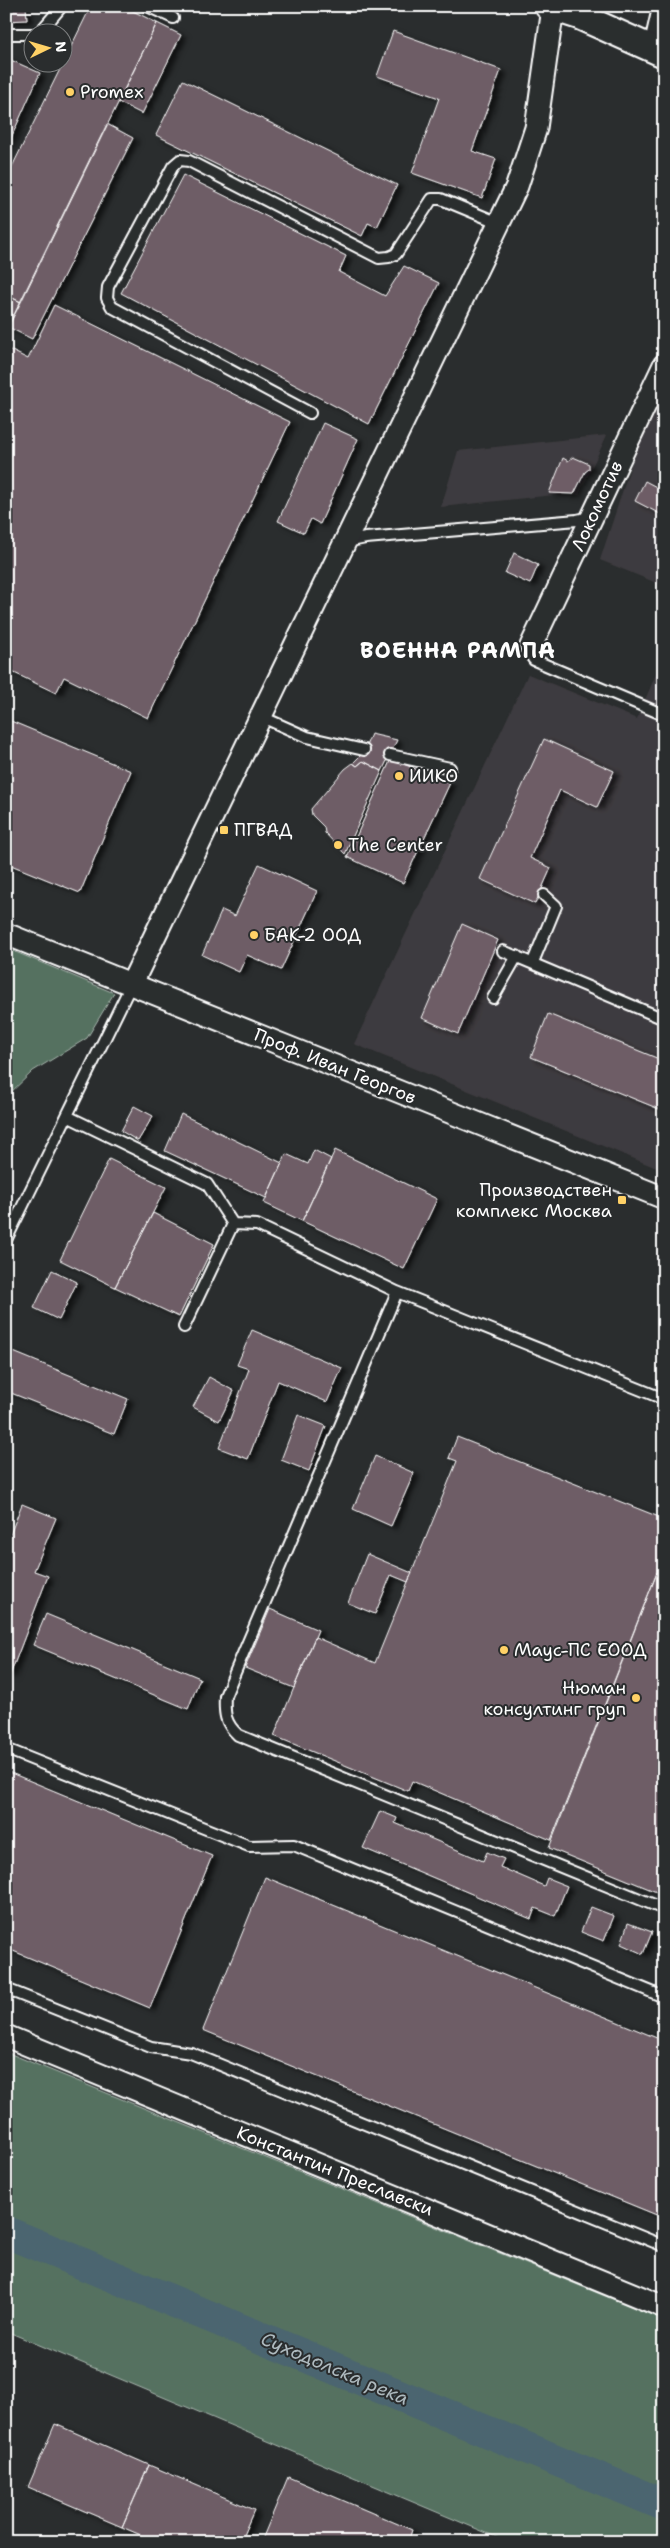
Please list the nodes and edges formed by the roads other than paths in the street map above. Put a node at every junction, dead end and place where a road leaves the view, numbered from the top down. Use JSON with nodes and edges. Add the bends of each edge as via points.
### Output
{"nodes":[{"id":1,"x":62,"y":6,"type":"edge"},
{"id":2,"x":147,"y":6,"type":"edge"},
{"id":3,"x":664,"y":6,"type":"edge"},
{"id":4,"x":551,"y":7,"type":"edge"},
{"id":5,"x":173,"y":18,"type":"dead end"},
{"id":6,"x":48,"y":22,"type":"edge"},
{"id":7,"x":6,"y":34,"type":"edge"},
{"id":8,"x":22,"y":34,"type":"edge"},
{"id":9,"x":659,"y":52,"type":"edge"},
{"id":10,"x":499,"y":223,"type":"junction"},
{"id":11,"x":664,"y":365,"type":"edge"},
{"id":12,"x":310,"y":413,"type":"dead end"},
{"id":13,"x":592,"y":517,"type":"junction"},
{"id":14,"x":346,"y":542,"type":"junction"},
{"id":15,"x":531,"y":646,"type":"joint"},
{"id":16,"x":664,"y":715,"type":"edge"},
{"id":17,"x":262,"y":717,"type":"junction"},
{"id":18,"x":364,"y":750,"type":"dead end"},
{"id":19,"x":390,"y":755,"type":"dead end"},
{"id":20,"x":450,"y":768,"type":"dead end"},
{"id":21,"x":544,"y":895,"type":"dead end"},
{"id":22,"x":6,"y":934,"type":"edge"},
{"id":23,"x":503,"y":951,"type":"dead end"},
{"id":24,"x":516,"y":956,"type":"junction"},
{"id":25,"x":533,"y":962,"type":"junction"},
{"id":26,"x":131,"y":985,"type":"junction"},
{"id":27,"x":493,"y":998,"type":"dead end"},
{"id":28,"x":663,"y":1018,"type":"edge"},
{"id":29,"x":67,"y":1116,"type":"junction"},
{"id":30,"x":664,"y":1198,"type":"edge"},
{"id":31,"x":233,"y":1224,"type":"junction"},
{"id":32,"x":6,"y":1240,"type":"edge"},
{"id":33,"x":397,"y":1292,"type":"junction"},
{"id":34,"x":184,"y":1327,"type":"dead end"},
{"id":35,"x":664,"y":1399,"type":"edge"},
{"id":36,"x":6,"y":1750,"type":"edge"},
{"id":37,"x":664,"y":1909,"type":"edge"},
{"id":38,"x":6,"y":1989,"type":"edge"},
{"id":39,"x":664,"y":1997,"type":"edge"},
{"id":40,"x":6,"y":2036,"type":"edge"},
{"id":41,"x":664,"y":2246,"type":"edge"},
{"id":42,"x":664,"y":2307,"type":"edge"}],
"edges":[{"from":1,"to":6,"type":"lane"},
{"from":2,"to":5,"type":"lane"},
{"from":3,"to":9,"type":"street"},
{"from":4,"to":9,"type":"street"},
{"from":4,"to":10,"type":"street","via":[[536,128],[517,186]]},
{"from":7,"to":8,"type":"lane"},
{"from":10,"to":12,"type":"lane","via":[[441,199],[432,199],[396,254],[379,258],[189,161],[180,160],[173,166],[108,287],[107,298],[112,307]]},
{"from":10,"to":14,"type":"street"},
{"from":11,"to":13,"type":"street","name":"Локомотив"},
{"from":13,"to":14,"type":"lane"},
{"from":13,"to":15,"type":"street","name":"Локомотив"},
{"from":14,"to":17,"type":"street"},
{"from":15,"to":16,"type":"lane","via":[[530,654],[534,660]]},
{"from":17,"to":18,"type":"lane","via":[[307,737]]},
{"from":17,"to":26,"type":"street"},
{"from":19,"to":20,"type":"lane"},
{"from":21,"to":25,"type":"lane","via":[[556,906]]},
{"from":22,"to":26,"type":"street","name":"Проф. Иван Георгов"},
{"from":23,"to":24,"type":"lane"},
{"from":24,"to":25,"type":"lane"},
{"from":24,"to":27,"type":"lane"},
{"from":25,"to":28,"type":"lane"},
{"from":26,"to":29,"type":"lane"},
{"from":26,"to":30,"type":"street","name":"Проф. Иван Георгов"},
{"from":29,"to":31,"type":"lane","via":[[207,1184]]},
{"from":29,"to":32,"type":"lane"},
{"from":31,"to":33,"type":"lane","via":[[257,1225]]},
{"from":31,"to":34,"type":"lane"},
{"from":33,"to":35,"type":"lane"},
{"from":33,"to":37,"type":"lane","via":[[225,1696],[228,1726],[238,1735]]},
{"from":36,"to":39,"type":"lane","via":[[249,1846],[294,1846]]},
{"from":38,"to":41,"type":"lane","via":[[151,2047],[191,2053]]},
{"from":40,"to":42,"type":"street","name":"Константин Преславски"}]}
